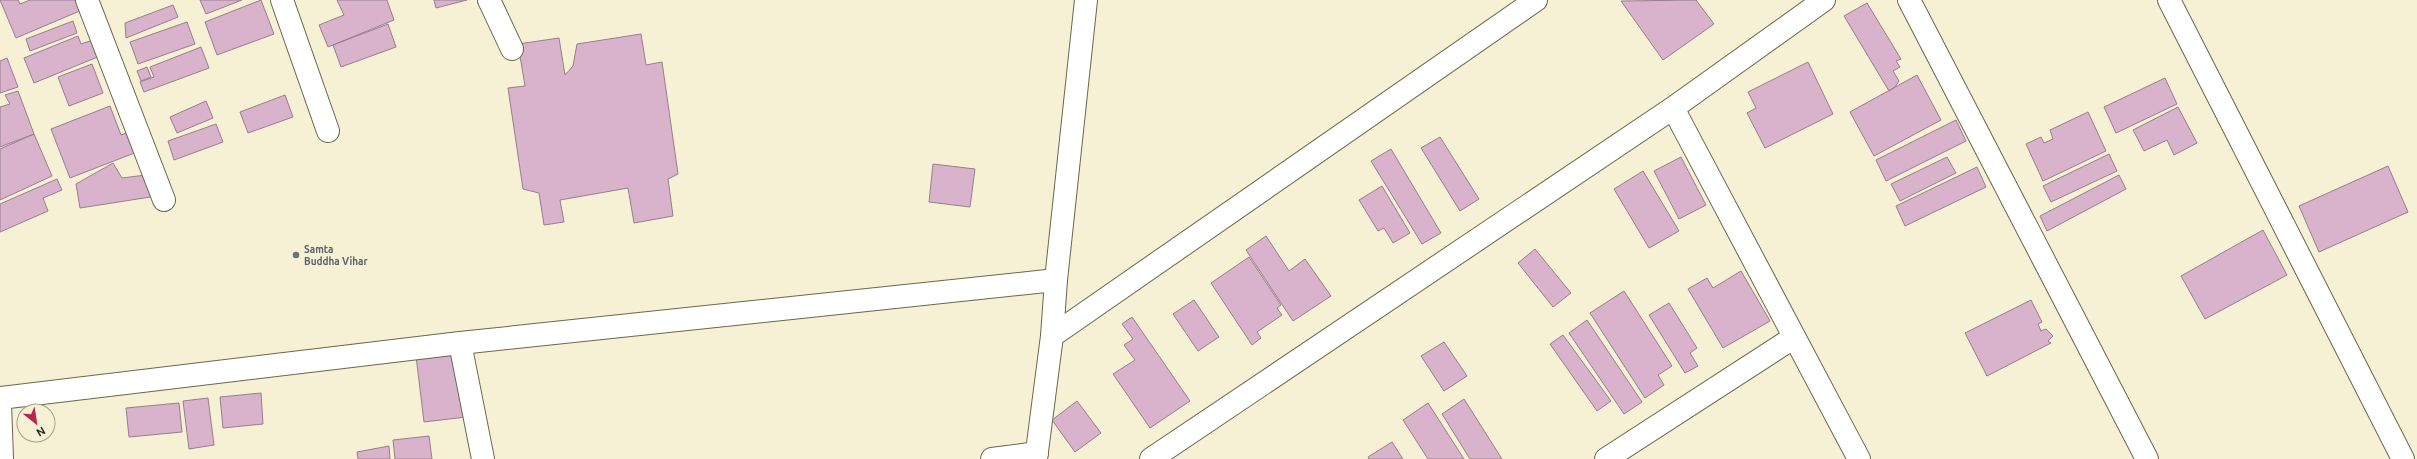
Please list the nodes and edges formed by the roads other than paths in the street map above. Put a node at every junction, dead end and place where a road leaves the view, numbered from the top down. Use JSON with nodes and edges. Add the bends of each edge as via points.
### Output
{"nodes":[{"id":1,"x":87,"y":0,"type":"edge"},
{"id":2,"x":282,"y":0,"type":"edge"},
{"id":3,"x":489,"y":0,"type":"edge"},
{"id":4,"x":1086,"y":0,"type":"edge"},
{"id":5,"x":1536,"y":0,"type":"edge"},
{"id":6,"x":1824,"y":0,"type":"edge"},
{"id":7,"x":1909,"y":0,"type":"edge"},
{"id":8,"x":2169,"y":0,"type":"edge"},
{"id":9,"x":512,"y":49,"type":"dead end"},
{"id":10,"x":1673,"y":108,"type":"junction"},
{"id":11,"x":328,"y":131,"type":"dead end"},
{"id":12,"x":164,"y":200,"type":"dead end"},
{"id":13,"x":1056,"y":280,"type":"junction"},
{"id":14,"x":1052,"y":336,"type":"junction"},
{"id":15,"x":1794,"y":338,"type":"junction"},
{"id":16,"x":460,"y":343,"type":"junction"},
{"id":17,"x":0,"y":398,"type":"edge"},
{"id":18,"x":0,"y":403,"type":"edge"},
{"id":19,"x":1037,"y":456,"type":"edge"},
{"id":20,"x":2,"y":459,"type":"edge"},
{"id":21,"x":483,"y":459,"type":"edge"},
{"id":22,"x":992,"y":459,"type":"edge"},
{"id":23,"x":1151,"y":459,"type":"edge"},
{"id":24,"x":1606,"y":459,"type":"edge"},
{"id":25,"x":1859,"y":459,"type":"edge"},
{"id":26,"x":2147,"y":459,"type":"edge"},
{"id":27,"x":2403,"y":459,"type":"edge"}],
"edges":[{"from":1,"to":12,"type":"street"},
{"from":2,"to":11,"type":"street"},
{"from":3,"to":9,"type":"street"},
{"from":4,"to":13,"type":"street"},
{"from":5,"to":14,"type":"street"},
{"from":6,"to":10,"type":"street"},
{"from":7,"to":26,"type":"street"},
{"from":8,"to":27,"type":"street"},
{"from":10,"to":15,"type":"street"},
{"from":10,"to":23,"type":"street"},
{"from":13,"to":14,"type":"street"},
{"from":13,"to":16,"type":"street"},
{"from":14,"to":19,"type":"street"},
{"from":15,"to":24,"type":"street"},
{"from":15,"to":25,"type":"street"},
{"from":16,"to":17,"type":"street"},
{"from":16,"to":21,"type":"street"},
{"from":18,"to":20,"type":"street"},
{"from":19,"to":22,"type":"street"}]}
